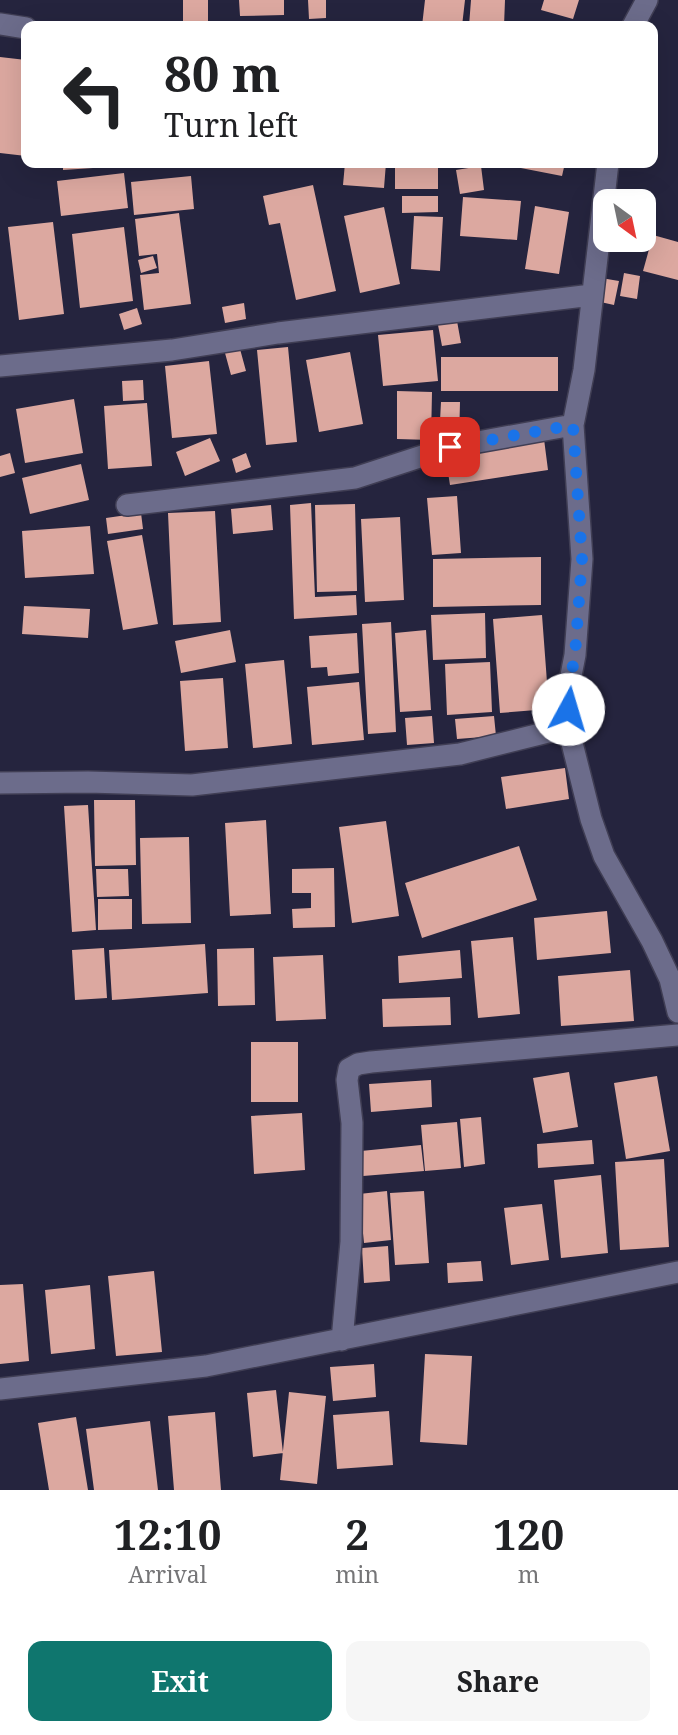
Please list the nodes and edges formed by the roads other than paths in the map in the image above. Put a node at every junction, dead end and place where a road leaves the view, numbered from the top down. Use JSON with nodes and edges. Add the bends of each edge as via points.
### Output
{"nodes":[{"id":1,"x":648,"y":0,"type":"edge"},
{"id":2,"x":636,"y":21,"type":"edge"},
{"id":3,"x":0,"y":24,"type":"edge"},
{"id":4,"x":21,"y":26,"type":"edge"},
{"id":5,"x":607,"y":168,"type":"edge"},
{"id":6,"x":592,"y":295,"type":"junction"},
{"id":7,"x":0,"y":366,"type":"edge"},
{"id":8,"x":573,"y":425,"type":"junction"},
{"id":9,"x":127,"y":505,"type":"dead end"},
{"id":10,"x":568,"y":727,"type":"junction"},
{"id":11,"x":0,"y":783,"type":"edge"},
{"id":12,"x":678,"y":1012,"type":"edge"},
{"id":13,"x":678,"y":1035,"type":"edge"},
{"id":14,"x":678,"y":1272,"type":"edge"},
{"id":15,"x":342,"y":1340,"type":"junction"},
{"id":16,"x":0,"y":1389,"type":"edge"}],
"edges":[{"from":1,"to":2,"type":"street"},
{"from":3,"to":4,"type":"street"},
{"from":5,"to":6,"type":"street"},
{"from":6,"to":7,"type":"street","via":[[172,350]]},
{"from":6,"to":8,"type":"street"},
{"from":8,"to":9,"type":"street","via":[[450,447],[355,478]]},
{"from":8,"to":10,"type":"street","via":[[582,559]]},
{"from":10,"to":11,"type":"street","via":[[460,754],[192,785]]},
{"from":10,"to":12,"type":"street","via":[[604,856],[652,941],[670,979]]},
{"from":13,"to":15,"type":"street","via":[[371,1062],[349,1069],[351,1242]]},
{"from":14,"to":15,"type":"street"},
{"from":15,"to":16,"type":"street","via":[[206,1366]]}]}
